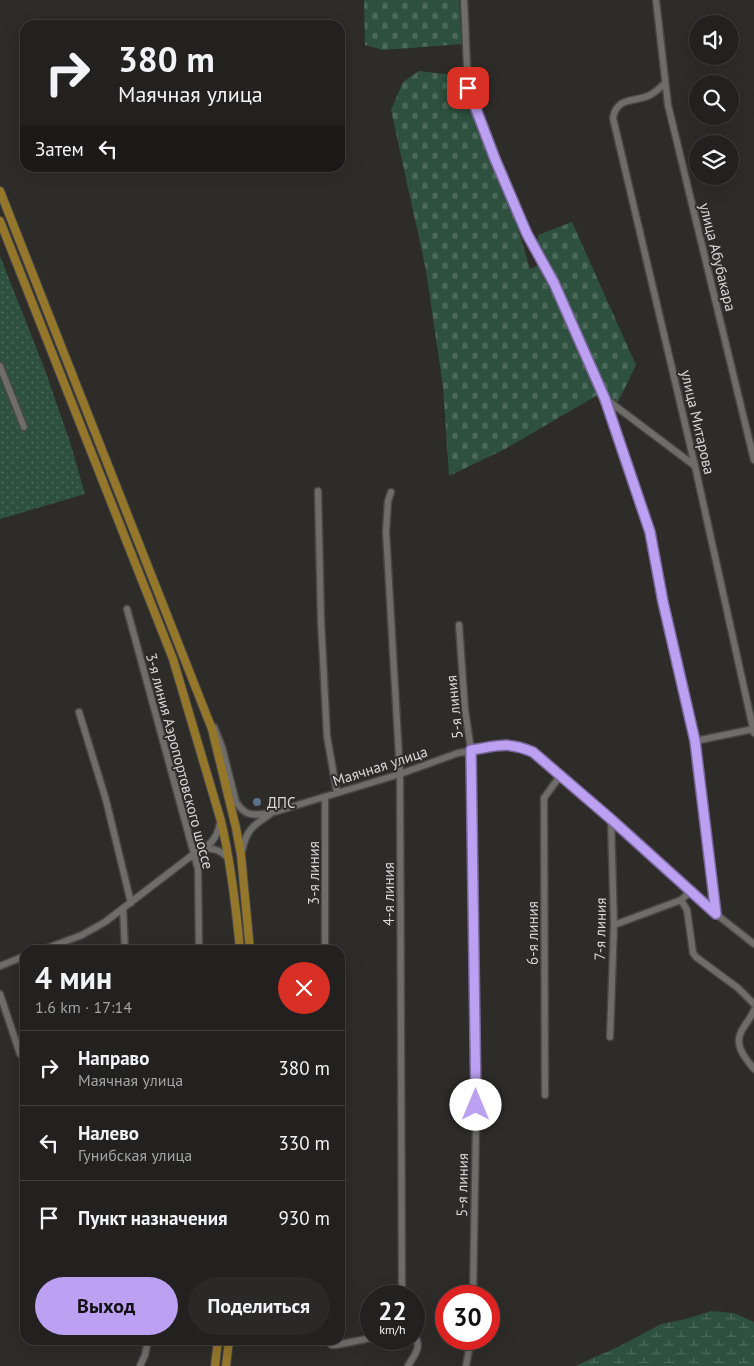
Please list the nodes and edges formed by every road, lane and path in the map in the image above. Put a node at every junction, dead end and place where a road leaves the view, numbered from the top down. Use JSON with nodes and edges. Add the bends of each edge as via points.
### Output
{"nodes":[{"id":1,"x":464,"y":0,"type":"edge"},
{"id":2,"x":656,"y":0,"type":"edge"},
{"id":3,"x":666,"y":82,"type":"junction"},
{"id":4,"x":0,"y":191,"type":"edge"},
{"id":5,"x":0,"y":221,"type":"edge"},
{"id":6,"x":0,"y":366,"type":"edge"},
{"id":7,"x":605,"y":399,"type":"junction"},
{"id":8,"x":24,"y":427,"type":"dead end"},
{"id":9,"x":754,"y":460,"type":"edge"},
{"id":10,"x":695,"y":466,"type":"junction"},
{"id":11,"x":318,"y":492,"type":"dead end"},
{"id":12,"x":390,"y":492,"type":"dead end"},
{"id":13,"x":126,"y":609,"type":"dead end"},
{"id":14,"x":459,"y":625,"type":"dead end"},
{"id":15,"x":205,"y":711,"type":"junction"},
{"id":16,"x":80,"y":712,"type":"dead end"},
{"id":17,"x":754,"y":729,"type":"edge"},
{"id":18,"x":754,"y":733,"type":"edge"},
{"id":19,"x":695,"y":741,"type":"junction"},
{"id":20,"x":471,"y":750,"type":"junction"},
{"id":21,"x":400,"y":774,"type":"junction"},
{"id":22,"x":560,"y":776,"type":"junction"},
{"id":23,"x":337,"y":793,"type":"junction"},
{"id":24,"x":325,"y":797,"type":"junction"},
{"id":25,"x":271,"y":813,"type":"junction"},
{"id":26,"x":221,"y":820,"type":"junction"},
{"id":27,"x":612,"y":820,"type":"junction"},
{"id":28,"x":205,"y":849,"type":"junction"},
{"id":29,"x":195,"y":853,"type":"junction"},
{"id":30,"x":241,"y":855,"type":"junction"},
{"id":31,"x":229,"y":859,"type":"junction"},
{"id":32,"x":691,"y":892,"type":"junction"},
{"id":33,"x":681,"y":900,"type":"junction"},
{"id":34,"x":131,"y":903,"type":"junction"},
{"id":35,"x":123,"y":908,"type":"junction"},
{"id":36,"x":716,"y":914,"type":"junction"},
{"id":37,"x":614,"y":925,"type":"junction"},
{"id":38,"x":754,"y":944,"type":"edge"},
{"id":39,"x":55,"y":945,"type":"edge"},
{"id":40,"x":125,"y":945,"type":"edge"},
{"id":41,"x":199,"y":945,"type":"edge"},
{"id":42,"x":240,"y":945,"type":"edge"},
{"id":43,"x":250,"y":945,"type":"edge"},
{"id":44,"x":325,"y":945,"type":"edge"},
{"id":45,"x":20,"y":958,"type":"edge"},
{"id":46,"x":0,"y":966,"type":"edge"},
{"id":47,"x":0,"y":994,"type":"edge"},
{"id":48,"x":754,"y":1004,"type":"edge"},
{"id":49,"x":754,"y":1010,"type":"edge"},
{"id":50,"x":610,"y":1037,"type":"dead end"},
{"id":51,"x":20,"y":1054,"type":"dead end"},
{"id":52,"x":754,"y":1069,"type":"edge"},
{"id":53,"x":545,"y":1095,"type":"dead end"},
{"id":54,"x":402,"y":1285,"type":"edge"},
{"id":55,"x":473,"y":1285,"type":"edge"},
{"id":56,"x":360,"y":1340,"type":"edge"},
{"id":57,"x":345,"y":1343,"type":"edge"},
{"id":58,"x":147,"y":1345,"type":"edge"},
{"id":59,"x":217,"y":1345,"type":"edge"},
{"id":60,"x":228,"y":1345,"type":"edge"},
{"id":61,"x":417,"y":1350,"type":"edge"},
{"id":62,"x":469,"y":1350,"type":"edge"},
{"id":63,"x":140,"y":1366,"type":"edge"},
{"id":64,"x":215,"y":1366,"type":"edge"},
{"id":65,"x":226,"y":1366,"type":"edge"},
{"id":66,"x":408,"y":1366,"type":"edge"},
{"id":67,"x":466,"y":1366,"type":"edge"}],
"edges":[{"from":1,"to":7,"type":"street","via":[[468,88],[527,234],[554,283]]},
{"from":2,"to":3,"type":"street","name":"улица Абубакара"},
{"from":3,"to":9,"type":"street","name":"улица Абубакара","via":[[670,114]]},
{"from":3,"to":10,"type":"street","name":"улица Митарова","via":[[650,95],[623,102],[613,118]]},
{"from":4,"to":15,"type":"main road"},
{"from":5,"to":26,"type":"main road","via":[[173,659]]},
{"from":6,"to":8,"type":"street"},
{"from":7,"to":10,"type":"street"},
{"from":7,"to":19,"type":"street","via":[[650,532]]},
{"from":10,"to":17,"type":"street","name":"улица Митарова"},
{"from":11,"to":23,"type":"street","via":[[327,736]]},
{"from":12,"to":21,"type":"street","name":"4-я линия","via":[[386,532]]},
{"from":13,"to":29,"type":"street","name":"3-я линия Аэропортовского шоссе"},
{"from":14,"to":20,"type":"street","name":"5-я линия"},
{"from":15,"to":25,"type":"street","via":[[218,736],[241,810],[247,814]]},
{"from":15,"to":30,"type":"main road"},
{"from":16,"to":34,"type":"street"},
{"from":17,"to":18,"type":"street","name":"улица Митарова"},
{"from":17,"to":19,"type":"street"},
{"from":19,"to":36,"type":"street"},
{"from":20,"to":21,"type":"street","name":"Маячная улица"},
{"from":20,"to":22,"type":"street","name":"Маячная улица","via":[[506,744],[520,746],[533,752]]},
{"from":20,"to":55,"type":"street","name":"5-я линия","via":[[476,1125]]},
{"from":21,"to":23,"type":"street","name":"Маячная улица"},
{"from":21,"to":54,"type":"street","name":"4-я линия"},
{"from":22,"to":27,"type":"street","name":"Маячная улица"},
{"from":22,"to":53,"type":"street","name":"6-я линия","via":[[544,798]]},
{"from":23,"to":24,"type":"street","name":"Маячная улица"},
{"from":24,"to":25,"type":"street","name":"Маячная улица"},
{"from":24,"to":44,"type":"street","name":"3-я линия"},
{"from":25,"to":30,"type":"street","via":[[254,824],[243,842]]},
{"from":26,"to":28,"type":"street","via":[[219,831]]},
{"from":26,"to":31,"type":"main road"},
{"from":27,"to":32,"type":"street","name":"Маячная улица"},
{"from":27,"to":37,"type":"street","name":"7-я линия"},
{"from":28,"to":29,"type":"street"},
{"from":28,"to":31,"type":"street","via":[[217,849]]},
{"from":29,"to":34,"type":"street"},
{"from":29,"to":41,"type":"street","name":"3-я линия Аэропортовского шоссе"},
{"from":30,"to":43,"type":"main road"},
{"from":31,"to":42,"type":"main road"},
{"from":32,"to":33,"type":"street"},
{"from":32,"to":36,"type":"street","name":"Маячная улица"},
{"from":33,"to":37,"type":"street"},
{"from":33,"to":48,"type":"street","via":[[687,910],[696,957]]},
{"from":34,"to":35,"type":"street"},
{"from":35,"to":39,"type":"street","via":[[82,935]]},
{"from":35,"to":40,"type":"street"},
{"from":36,"to":38,"type":"street","name":"Маячная улица"},
{"from":37,"to":50,"type":"street","name":"7-я линия"},
{"from":45,"to":46,"type":"street"},
{"from":47,"to":51,"type":"street"},
{"from":49,"to":52,"type":"street","via":[[739,1039],[743,1055]]},
{"from":56,"to":57,"type":"street"},
{"from":58,"to":63,"type":"street"},
{"from":59,"to":64,"type":"main road"},
{"from":60,"to":65,"type":"main road"},
{"from":61,"to":66,"type":"street"},
{"from":62,"to":67,"type":"street"}]}
